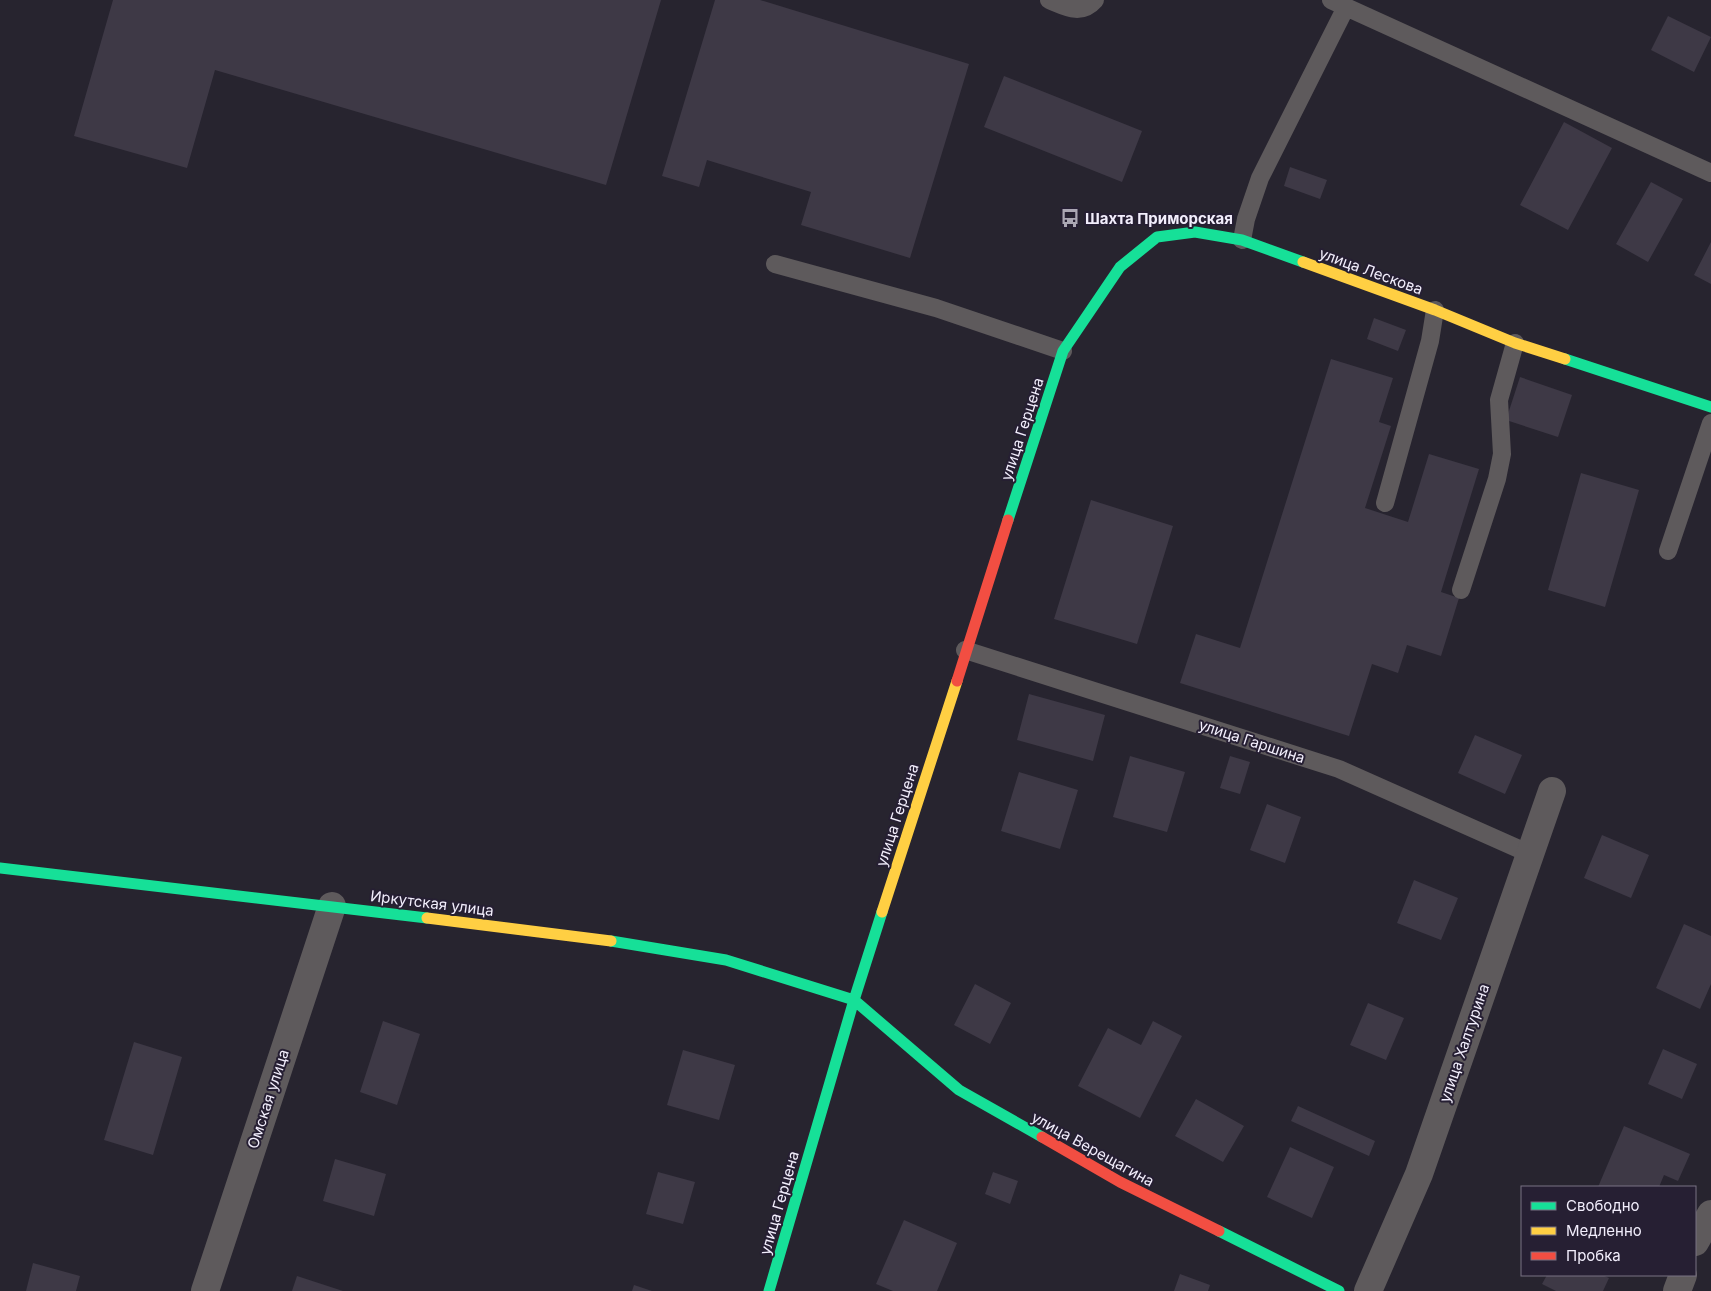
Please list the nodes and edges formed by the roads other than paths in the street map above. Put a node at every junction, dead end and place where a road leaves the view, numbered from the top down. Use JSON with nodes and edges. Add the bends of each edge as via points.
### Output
{"nodes":[{"id":1,"x":1049,"y":0,"type":"edge"},
{"id":2,"x":1095,"y":0,"type":"edge"},
{"id":3,"x":1339,"y":4,"type":"edge"},
{"id":4,"x":1711,"y":173,"type":"edge"},
{"id":5,"x":1242,"y":240,"type":"junction"},
{"id":6,"x":775,"y":264,"type":"dead end"},
{"id":7,"x":1435,"y":310,"type":"junction"},
{"id":8,"x":1515,"y":343,"type":"junction"},
{"id":9,"x":1063,"y":351,"type":"junction"},
{"id":10,"x":1711,"y":407,"type":"edge"},
{"id":11,"x":1711,"y":424,"type":"edge"},
{"id":12,"x":1384,"y":503,"type":"dead end"},
{"id":13,"x":1668,"y":551,"type":"dead end"},
{"id":14,"x":1461,"y":590,"type":"dead end"},
{"id":15,"x":966,"y":650,"type":"junction"},
{"id":16,"x":1552,"y":791,"type":"dead end"},
{"id":17,"x":1530,"y":854,"type":"junction"},
{"id":18,"x":0,"y":868,"type":"edge"},
{"id":19,"x":332,"y":906,"type":"junction"},
{"id":20,"x":854,"y":1000,"type":"junction"},
{"id":21,"x":1711,"y":1214,"type":"edge"},
{"id":22,"x":1696,"y":1240,"type":"edge"},
{"id":23,"x":1683,"y":1276,"type":"edge"},
{"id":24,"x":205,"y":1291,"type":"edge"},
{"id":25,"x":769,"y":1291,"type":"edge"},
{"id":26,"x":1339,"y":1291,"type":"edge"},
{"id":27,"x":1368,"y":1291,"type":"edge"},
{"id":28,"x":1677,"y":1291,"type":"edge"}],
"edges":[{"from":1,"to":2,"type":"lane","via":[[1072,10],[1085,9]]},
{"from":3,"to":4,"type":"lane"},
{"from":3,"to":5,"type":"lane","via":[[1260,178]]},
{"from":5,"to":7,"type":"street","name":"улица Лескова"},
{"from":5,"to":9,"type":"street","name":"улица Лескова","via":[[1195,232],[1157,237],[1120,266]]},
{"from":6,"to":9,"type":"lane","via":[[936,308]]},
{"from":7,"to":8,"type":"street","name":"улица Лескова"},
{"from":7,"to":12,"type":"lane","via":[[1430,341]]},
{"from":8,"to":10,"type":"street","name":"улица Лескова"},
{"from":8,"to":14,"type":"lane","via":[[1499,400],[1502,454]]},
{"from":9,"to":15,"type":"street","name":"улица Герцена"},
{"from":11,"to":13,"type":"lane"},
{"from":15,"to":17,"type":"lane","name":"улица Гаршина","via":[[1339,769]]},
{"from":15,"to":20,"type":"street","name":"улица Герцена"},
{"from":16,"to":17,"type":"street","name":"улица Халтурина"},
{"from":17,"to":27,"type":"street","name":"улица Халтурина","via":[[1419,1174]]},
{"from":18,"to":19,"type":"street","name":"Иркутская улица"},
{"from":19,"to":20,"type":"street","name":"Иркутская улица","via":[[601,939],[726,960]]},
{"from":19,"to":24,"type":"street","name":"Омская улица"},
{"from":20,"to":25,"type":"street","name":"улица Герцена"},
{"from":20,"to":26,"type":"street","name":"улица Верещагина","via":[[958,1090],[1120,1182]]},
{"from":21,"to":22,"type":"street"},
{"from":23,"to":28,"type":"street"}]}
